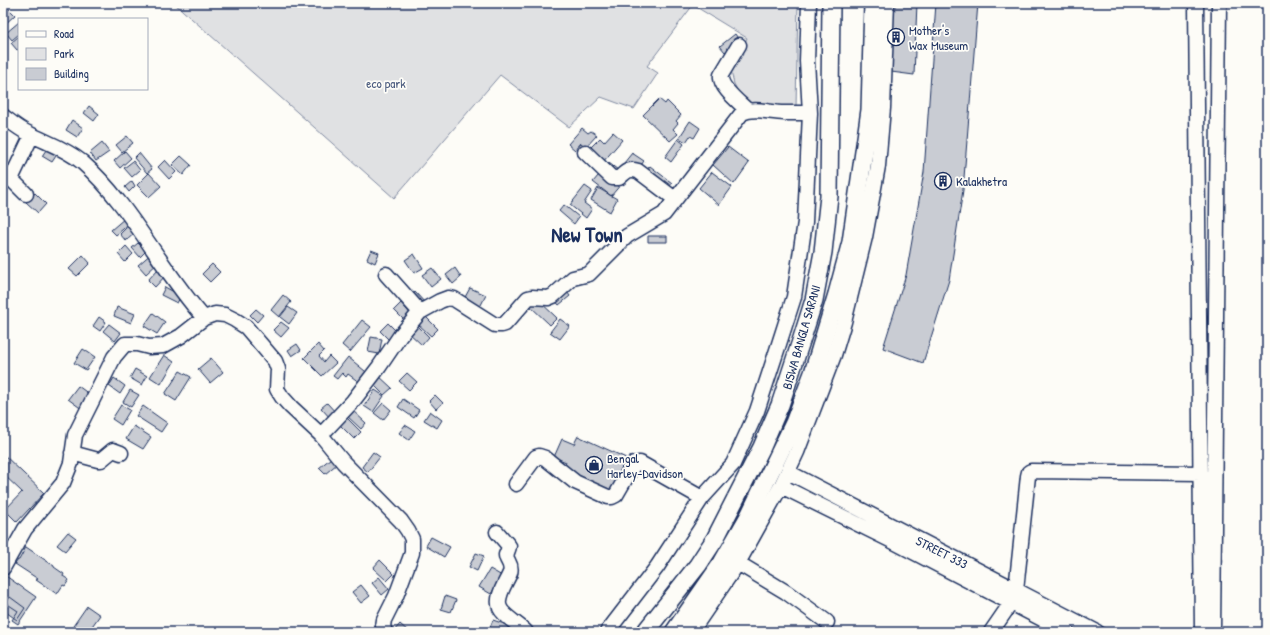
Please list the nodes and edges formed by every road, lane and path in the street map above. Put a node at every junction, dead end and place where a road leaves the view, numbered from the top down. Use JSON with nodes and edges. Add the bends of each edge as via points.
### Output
{"nodes":[{"id":1,"x":809,"y":3,"type":"edge"},
{"id":2,"x":831,"y":3,"type":"edge"},
{"id":3,"x":873,"y":3,"type":"edge"},
{"id":4,"x":887,"y":3,"type":"edge"},
{"id":5,"x":1196,"y":3,"type":"edge"},
{"id":6,"x":1219,"y":3,"type":"edge"},
{"id":7,"x":739,"y":45,"type":"dead end"},
{"id":8,"x":747,"y":110,"type":"junction"},
{"id":9,"x":810,"y":113,"type":"junction"},
{"id":10,"x":3,"y":116,"type":"edge"},
{"id":11,"x":32,"y":135,"type":"junction"},
{"id":12,"x":585,"y":152,"type":"dead end"},
{"id":13,"x":26,"y":194,"type":"dead end"},
{"id":14,"x":675,"y":199,"type":"junction"},
{"id":15,"x":386,"y":274,"type":"dead end"},
{"id":16,"x":420,"y":312,"type":"junction"},
{"id":17,"x":204,"y":318,"type":"junction"},
{"id":18,"x":321,"y":435,"type":"junction"},
{"id":19,"x":72,"y":453,"type":"junction"},
{"id":20,"x":121,"y":453,"type":"dead end"},
{"id":21,"x":788,"y":472,"type":"junction"},
{"id":22,"x":1201,"y":474,"type":"junction"},
{"id":23,"x":516,"y":484,"type":"dead end"},
{"id":24,"x":781,"y":486,"type":"junction"},
{"id":25,"x":702,"y":498,"type":"junction"},
{"id":26,"x":496,"y":532,"type":"dead end"},
{"id":27,"x":738,"y":563,"type":"junction"},
{"id":28,"x":3,"y":568,"type":"edge"},
{"id":29,"x":1014,"y":597,"type":"junction"},
{"id":30,"x":826,"y":622,"type":"dead end"},
{"id":31,"x":385,"y":632,"type":"edge"},
{"id":32,"x":526,"y":632,"type":"edge"},
{"id":33,"x":607,"y":632,"type":"edge"},
{"id":34,"x":645,"y":632,"type":"edge"},
{"id":35,"x":674,"y":632,"type":"edge"},
{"id":36,"x":691,"y":632,"type":"edge"},
{"id":37,"x":991,"y":632,"type":"edge"},
{"id":38,"x":1067,"y":632,"type":"edge"},
{"id":39,"x":1097,"y":632,"type":"edge"},
{"id":40,"x":1202,"y":632,"type":"edge"},
{"id":41,"x":1213,"y":632,"type":"edge"}],
"edges":[{"from":1,"to":9,"type":"street","via":[[807,61]]},
{"from":2,"to":34,"type":"main road","name":"BISWA BANGLA SARANI","via":[[829,196],[823,252],[814,300],[780,405],[734,503],[698,565]]},
{"from":3,"to":35,"type":"main road","name":"BISWA BANGLA SARANI","via":[[870,110],[851,242],[813,373],[794,423],[749,516],[722,563]]},
{"from":4,"to":21,"type":"street","via":[[878,166],[866,237],[834,355]]},
{"from":5,"to":22,"type":"street"},
{"from":6,"to":41,"type":"street"},
{"from":7,"to":8,"type":"street","via":[[720,79],[725,88]]},
{"from":8,"to":9,"type":"street"},
{"from":8,"to":14,"type":"street","via":[[742,113]]},
{"from":9,"to":25,"type":"street","via":[[805,222],[794,297],[757,411],[740,450],[733,464]]},
{"from":10,"to":11,"type":"street"},
{"from":11,"to":13,"type":"street","via":[[11,179]]},
{"from":11,"to":17,"type":"street","via":[[70,153],[112,193]]},
{"from":12,"to":14,"type":"street","via":[[612,178],[619,178],[629,170],[638,171]]},
{"from":14,"to":16,"type":"street","via":[[664,214],[627,236],[589,274],[573,278],[548,298],[528,298],[505,324],[495,325],[454,299],[448,298]]},
{"from":15,"to":16,"type":"street"},
{"from":16,"to":18,"type":"street","via":[[353,401]]},
{"from":17,"to":18,"type":"street","via":[[215,314],[225,315],[246,327],[275,361],[278,369],[277,389],[282,397]]},
{"from":17,"to":19,"type":"street","via":[[163,346],[125,344],[114,357],[93,397],[75,435]]},
{"from":18,"to":31,"type":"street","via":[[343,462],[401,521],[412,539],[412,554],[384,620]]},
{"from":19,"to":20,"type":"street","via":[[98,460],[113,450]]},
{"from":19,"to":28,"type":"street","via":[[72,463],[63,483],[25,529]]},
{"from":21,"to":24,"type":"street"},
{"from":21,"to":29,"type":"street","name":"STREET 333"},
{"from":22,"to":29,"type":"street","via":[[1029,472]]},
{"from":22,"to":40,"type":"street"},
{"from":23,"to":25,"type":"street","via":[[539,456],[574,482],[612,497],[616,495],[634,464],[640,462]]},
{"from":24,"to":27,"type":"street"},
{"from":24,"to":29,"type":"street","name":"STREET 333","via":[[901,546]]},
{"from":25,"to":33,"type":"street","via":[[656,567]]},
{"from":26,"to":32,"type":"street","via":[[509,546],[506,556],[511,567],[500,595],[499,607]]},
{"from":27,"to":30,"type":"street","via":[[786,592]]},
{"from":27,"to":36,"type":"street"},
{"from":29,"to":37,"type":"street"},
{"from":29,"to":38,"type":"street","name":"STREET 333"},
{"from":29,"to":39,"type":"street","name":"STREET 333"}]}
